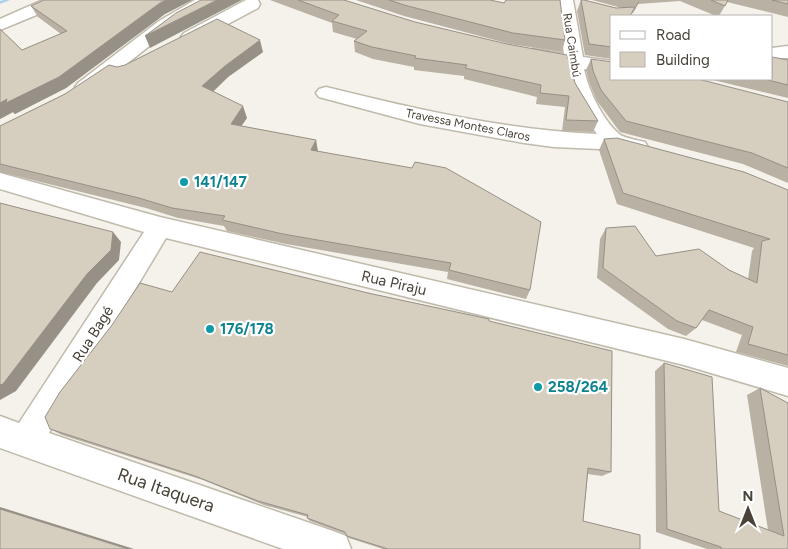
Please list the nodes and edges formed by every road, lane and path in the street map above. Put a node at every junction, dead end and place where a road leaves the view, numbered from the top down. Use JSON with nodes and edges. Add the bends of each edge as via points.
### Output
{"nodes":[{"id":1,"x":57,"y":0,"type":"edge"},
{"id":2,"x":209,"y":0,"type":"edge"},
{"id":3,"x":566,"y":2,"type":"edge"},
{"id":4,"x":252,"y":4,"type":"dead end"},
{"id":5,"x":0,"y":24,"type":"edge"},
{"id":6,"x":174,"y":46,"type":"edge"},
{"id":7,"x":773,"y":52,"type":"edge"},
{"id":8,"x":788,"y":52,"type":"edge"},
{"id":9,"x":519,"y":53,"type":"edge"},
{"id":10,"x":156,"y":55,"type":"edge"},
{"id":11,"x":574,"y":62,"type":"junction"},
{"id":12,"x":610,"y":67,"type":"edge"},
{"id":13,"x":326,"y":93,"type":"dead end"},
{"id":14,"x":612,"y":140,"type":"junction"},
{"id":15,"x":658,"y":152,"type":"edge"},
{"id":16,"x":0,"y":181,"type":"edge"},
{"id":17,"x":160,"y":227,"type":"junction"},
{"id":18,"x":788,"y":382,"type":"edge"},
{"id":19,"x":13,"y":436,"type":"edge"},
{"id":20,"x":333,"y":549,"type":"edge"}],
"edges":[{"from":1,"to":5,"type":"street"},
{"from":2,"to":10,"type":"street","via":[[184,11],[70,96]]},
{"from":3,"to":11,"type":"street","name":"Rua Caimbú"},
{"from":4,"to":6,"type":"street"},
{"from":7,"to":8,"type":"street"},
{"from":9,"to":11,"type":"street"},
{"from":11,"to":12,"type":"street"},
{"from":11,"to":14,"type":"street","name":"Rua Caimbú","via":[[577,83],[586,104]]},
{"from":13,"to":14,"type":"street","name":"Travessa Montes Claros","via":[[420,117],[524,136],[554,140]]},
{"from":14,"to":15,"type":"street","name":"Travessa Montes Claros"},
{"from":16,"to":17,"type":"street","name":"Rua Piraju"},
{"from":17,"to":18,"type":"street","name":"Rua Piraju","via":[[684,352]]},
{"from":17,"to":19,"type":"street","name":"Rua Bagé"},
{"from":19,"to":20,"type":"street","name":"Rua Itaquera"}]}
